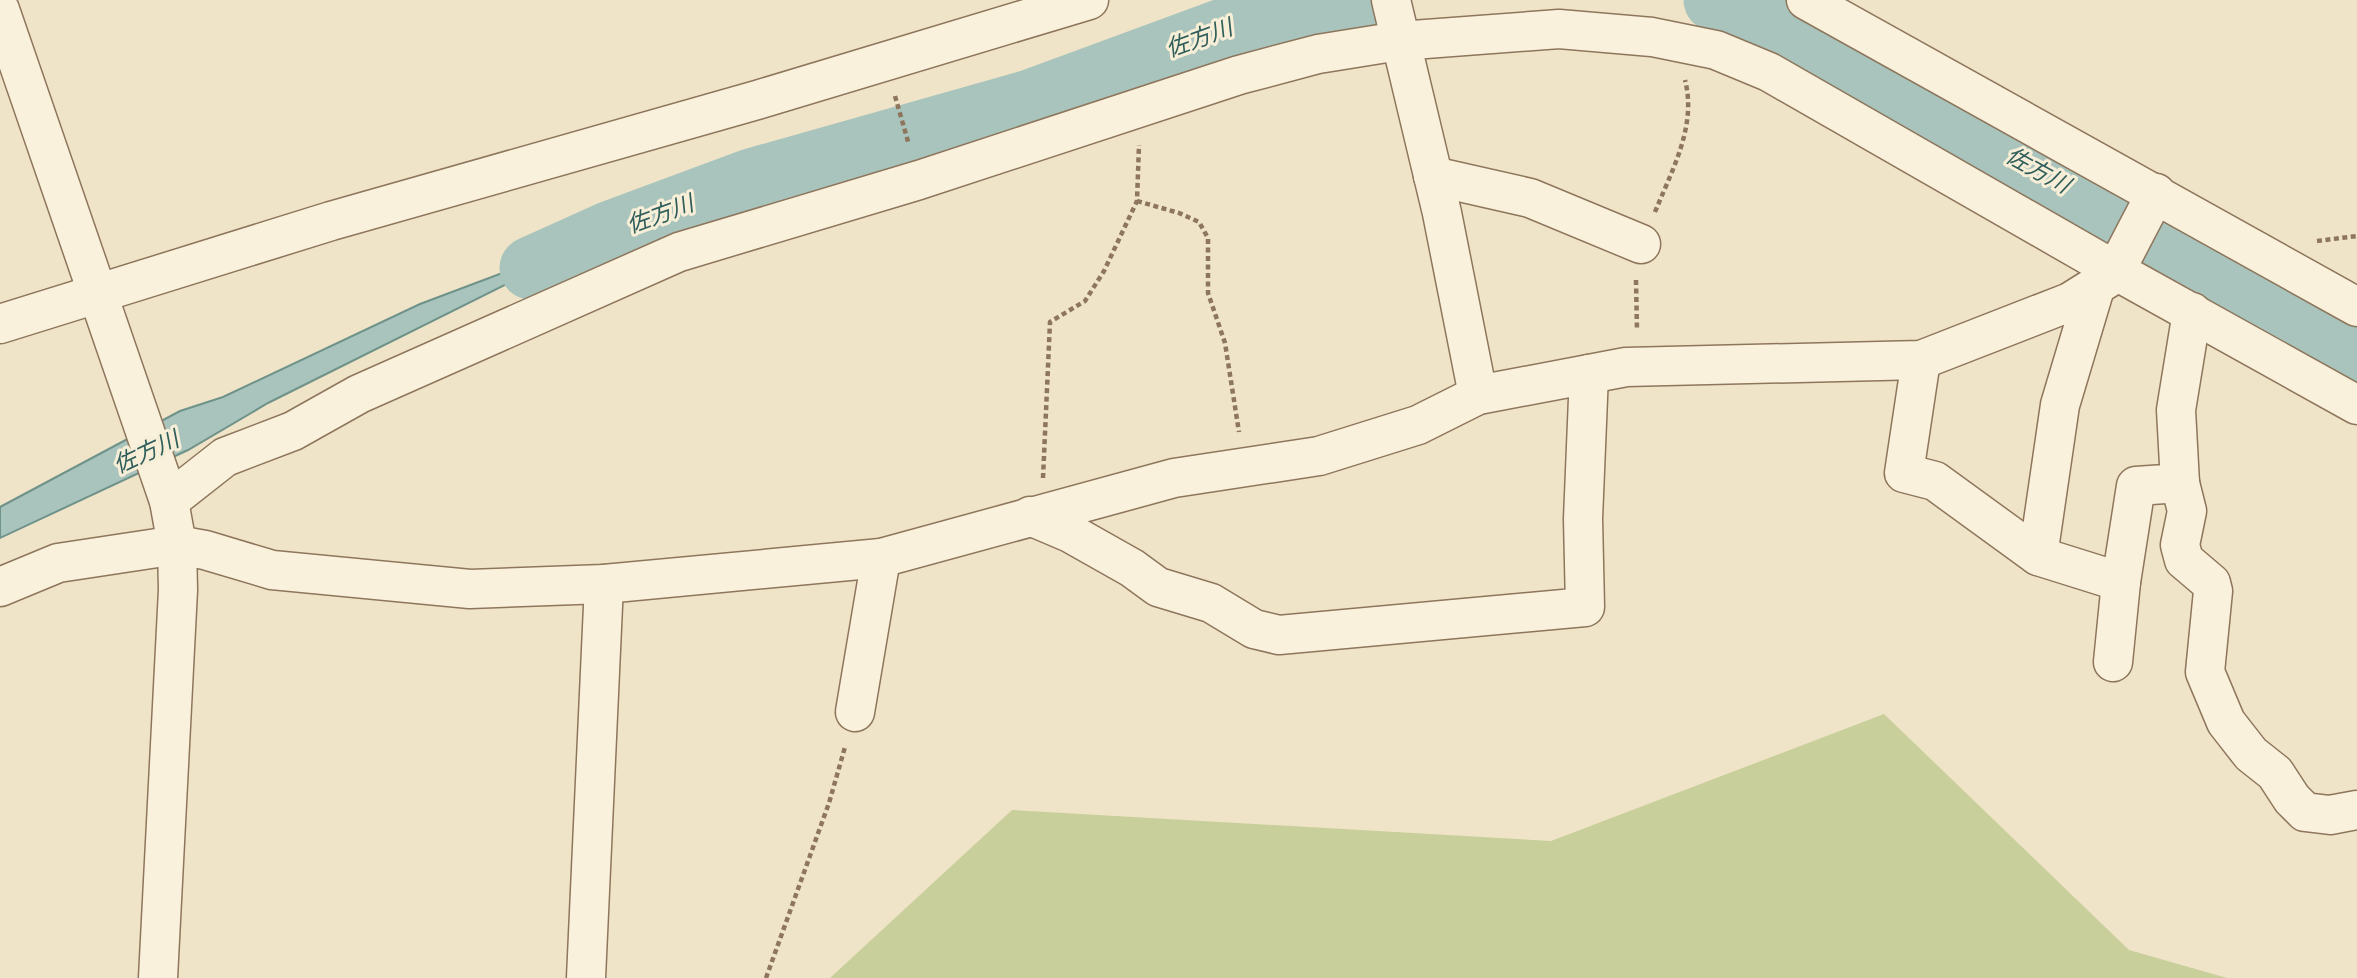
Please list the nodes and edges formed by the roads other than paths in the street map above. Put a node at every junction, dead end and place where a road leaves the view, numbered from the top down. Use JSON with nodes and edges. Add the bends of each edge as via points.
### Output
{"nodes":[{"id":1,"x":1089,"y":0,"type":"edge"},
{"id":2,"x":1391,"y":0,"type":"edge"},
{"id":3,"x":1806,"y":0,"type":"edge"},
{"id":4,"x":0,"y":10,"type":"edge"},
{"id":5,"x":1399,"y":41,"type":"junction"},
{"id":6,"x":1178,"y":95,"type":"junction"},
{"id":7,"x":1132,"y":135,"type":"road end"},
{"id":8,"x":1433,"y":176,"type":"junction"},
{"id":9,"x":2153,"y":197,"type":"junction"},
{"id":10,"x":1641,"y":244,"type":"road end"},
{"id":11,"x":2111,"y":275,"type":"junction"},
{"id":12,"x":96,"y":294,"type":"junction"},
{"id":13,"x":2357,"y":307,"type":"edge"},
{"id":14,"x":2192,"y":312,"type":"junction"},
{"id":15,"x":0,"y":324,"type":"edge"},
{"id":16,"x":1922,"y":360,"type":"junction"},
{"id":17,"x":1589,"y":374,"type":"junction"},
{"id":18,"x":1478,"y":395,"type":"junction"},
{"id":19,"x":2357,"y":405,"type":"edge"},
{"id":20,"x":2180,"y":483,"type":"junction"},
{"id":21,"x":166,"y":494,"type":"junction"},
{"id":22,"x":1035,"y":515,"type":"junction"},
{"id":23,"x":177,"y":545,"type":"junction"},
{"id":24,"x":2038,"y":556,"type":"junction"},
{"id":25,"x":881,"y":558,"type":"junction"},
{"id":26,"x":2121,"y":582,"type":"junction"},
{"id":27,"x":604,"y":584,"type":"junction"},
{"id":28,"x":0,"y":587,"type":"edge"},
{"id":29,"x":2113,"y":662,"type":"dead end"},
{"id":30,"x":855,"y":712,"type":"road end"},
{"id":31,"x":2357,"y":810,"type":"edge"},
{"id":32,"x":158,"y":978,"type":"edge"},
{"id":33,"x":586,"y":978,"type":"edge"}],
"edges":[{"from":1,"to":12,"type":"street"},
{"from":2,"to":5,"type":"street"},
{"from":3,"to":9,"type":"street"},
{"from":4,"to":12,"type":"street"},
{"from":5,"to":6,"type":"street","via":[[1318,54]]},
{"from":5,"to":8,"type":"street"},
{"from":5,"to":11,"type":"street","via":[[1559,29],[1662,39],[1716,50],[1769,72]]},
{"from":6,"to":7,"type":"street"},
{"from":6,"to":21,"type":"street","via":[[679,252],[359,394],[293,431],[225,457]]},
{"from":8,"to":10,"type":"street","via":[[1530,198]]},
{"from":8,"to":18,"type":"street"},
{"from":9,"to":11,"type":"street"},
{"from":9,"to":13,"type":"street"},
{"from":11,"to":14,"type":"street"},
{"from":11,"to":16,"type":"street","via":[[2070,302]]},
{"from":11,"to":24,"type":"street","via":[[2060,405]]},
{"from":12,"to":15,"type":"street"},
{"from":12,"to":21,"type":"street"},
{"from":14,"to":19,"type":"street"},
{"from":14,"to":20,"type":"street","via":[[2176,410]]},
{"from":16,"to":17,"type":"street","via":[[1641,366]]},
{"from":16,"to":24,"type":"street","via":[[1904,473],[1935,481]]},
{"from":17,"to":18,"type":"street"},
{"from":17,"to":22,"type":"street","via":[[1583,519],[1585,607],[1279,635],[1254,629],[1211,603],[1158,587]]},
{"from":18,"to":22,"type":"street","via":[[1418,425],[1319,456],[1174,478]]},
{"from":20,"to":26,"type":"street","via":[[2136,486]]},
{"from":20,"to":31,"type":"street","via":[[2187,511],[2180,545],[2184,559],[2211,583],[2205,672],[2227,722],[2305,812],[2330,815]]},
{"from":21,"to":23,"type":"street"},
{"from":22,"to":25,"type":"street"},
{"from":23,"to":27,"type":"street","via":[[272,570],[431,587]]},
{"from":23,"to":28,"type":"street","via":[[58,563]]},
{"from":23,"to":32,"type":"street"},
{"from":24,"to":26,"type":"street"},
{"from":25,"to":27,"type":"street"},
{"from":25,"to":30,"type":"street"},
{"from":26,"to":29,"type":"street"},
{"from":27,"to":33,"type":"street"}]}
